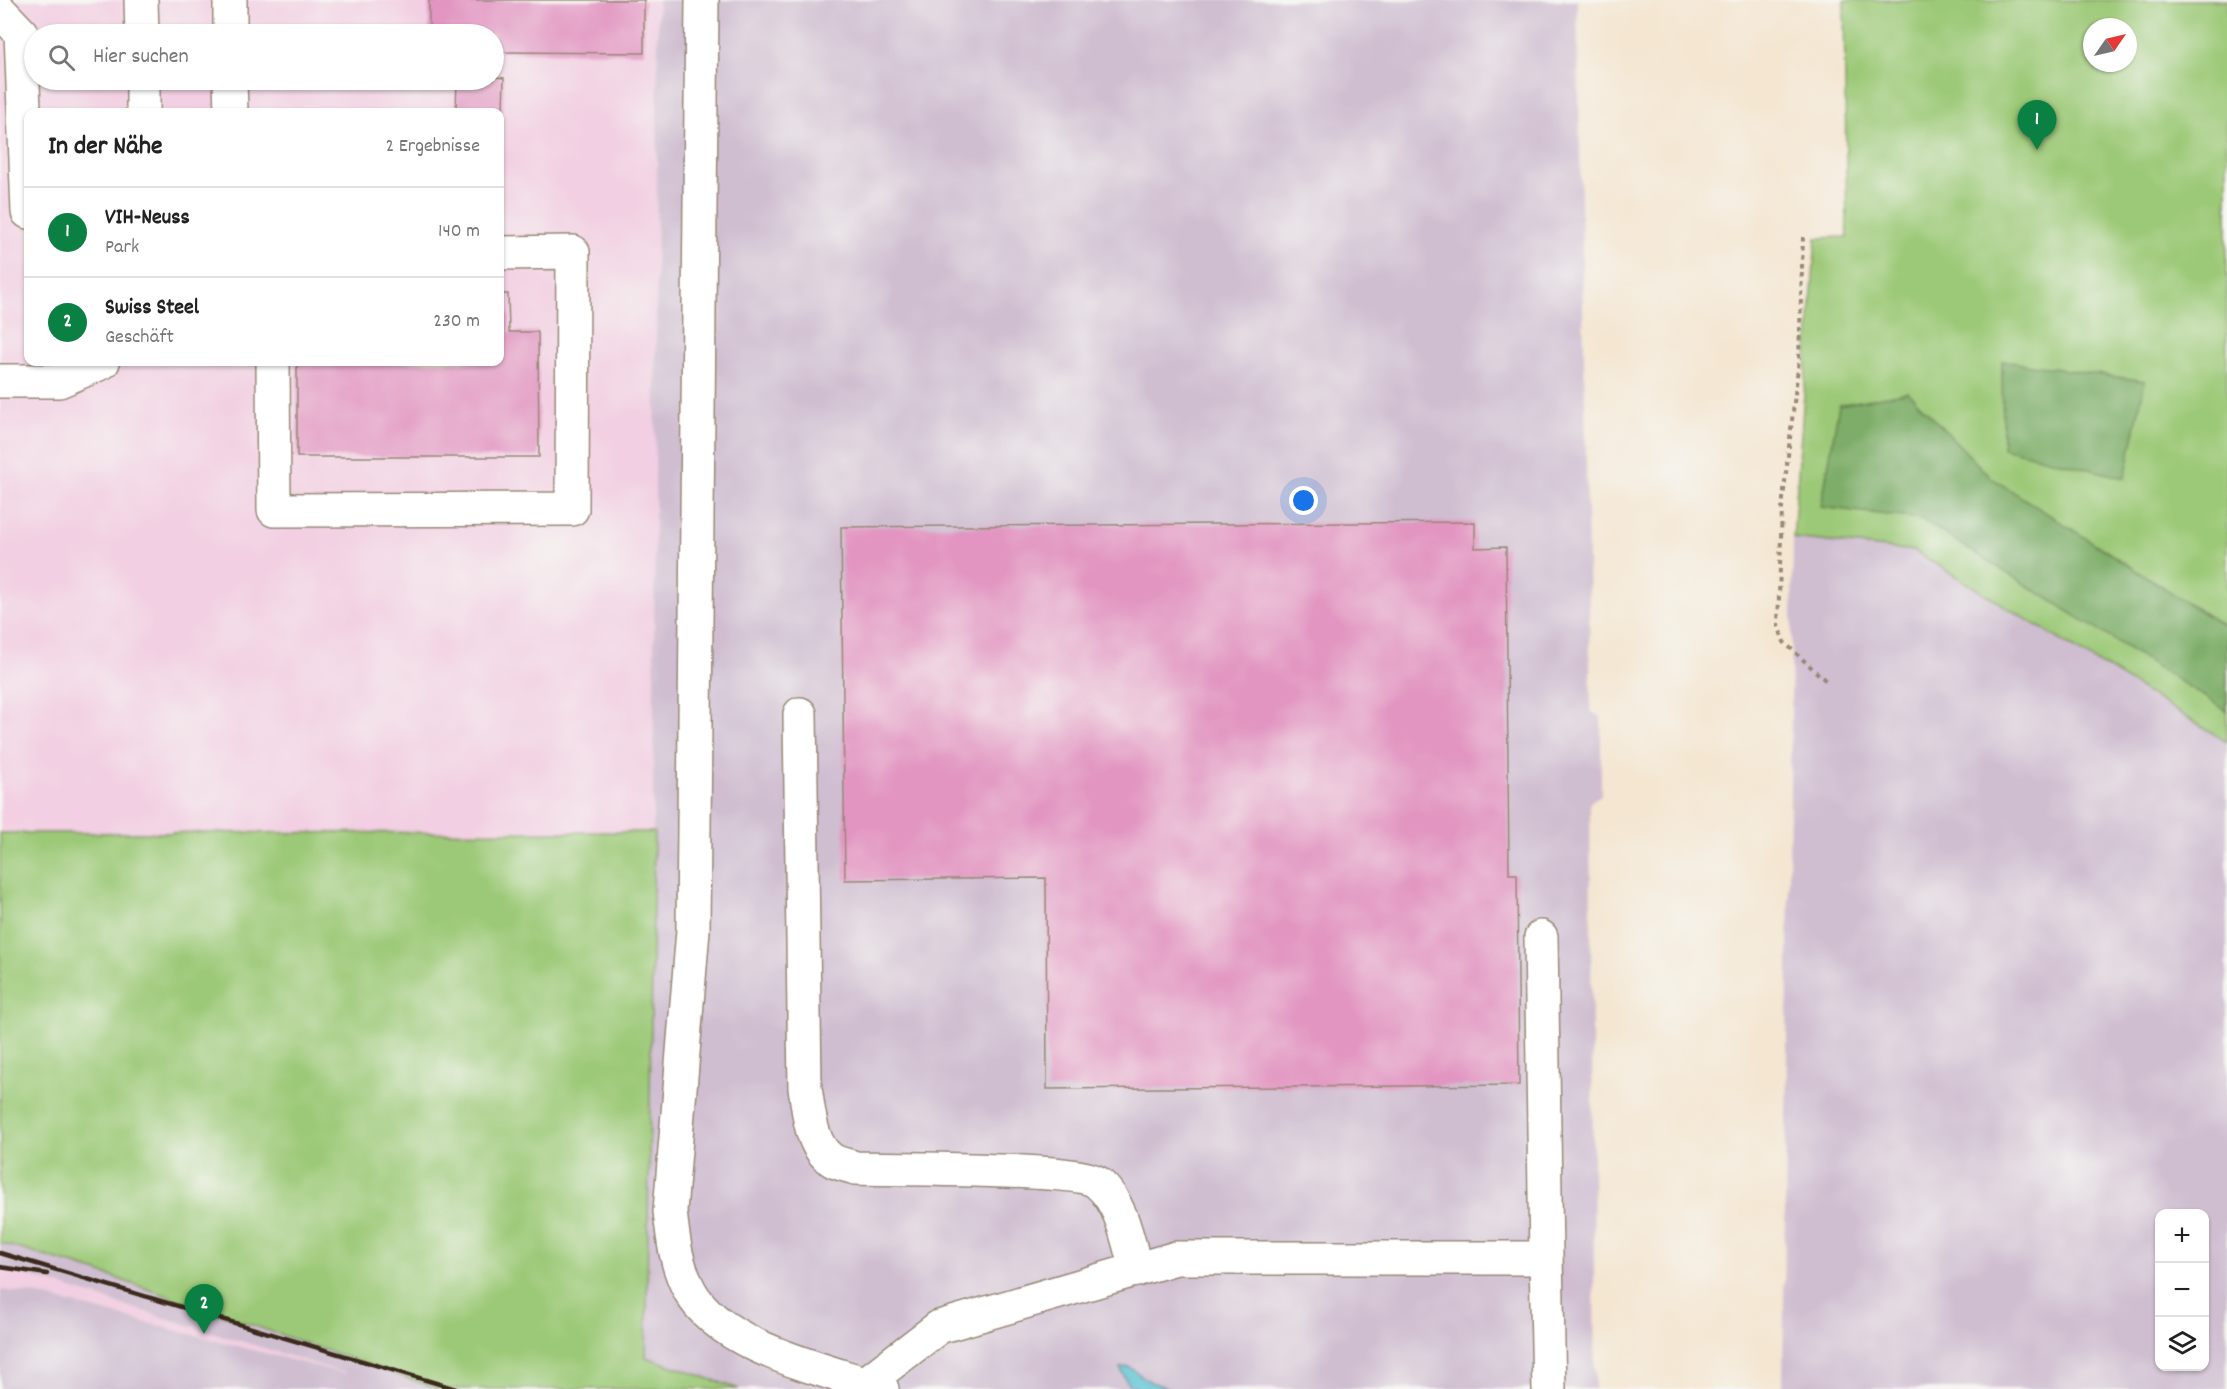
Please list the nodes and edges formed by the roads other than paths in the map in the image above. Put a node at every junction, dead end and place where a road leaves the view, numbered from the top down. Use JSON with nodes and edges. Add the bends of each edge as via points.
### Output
{"nodes":[{"id":1,"x":141,"y":0,"type":"edge"},
{"id":2,"x":230,"y":0,"type":"edge"},
{"id":3,"x":702,"y":0,"type":"edge"},
{"id":4,"x":0,"y":11,"type":"edge"},
{"id":5,"x":142,"y":24,"type":"edge"},
{"id":6,"x":230,"y":24,"type":"edge"},
{"id":7,"x":143,"y":90,"type":"edge"},
{"id":8,"x":231,"y":90,"type":"edge"},
{"id":9,"x":143,"y":108,"type":"edge"},
{"id":10,"x":231,"y":108,"type":"edge"},
{"id":11,"x":24,"y":110,"type":"edge"},
{"id":12,"x":504,"y":253,"type":"edge"},
{"id":13,"x":94,"y":366,"type":"edge"},
{"id":14,"x":273,"y":366,"type":"edge"},
{"id":15,"x":35,"y":371,"type":"edge"},
{"id":16,"x":0,"y":381,"type":"edge"},
{"id":17,"x":800,"y":714,"type":"dead end"},
{"id":18,"x":1541,"y":937,"type":"dead end"},
{"id":19,"x":1546,"y":1258,"type":"junction"},
{"id":20,"x":1136,"y":1270,"type":"junction"},
{"id":21,"x":874,"y":1386,"type":"edge"},
{"id":22,"x":1549,"y":1389,"type":"edge"}],
"edges":[{"from":1,"to":5,"type":"lane"},
{"from":2,"to":6,"type":"lane"},
{"from":3,"to":21,"type":"lane","via":[[693,930],[670,1211],[675,1254],[690,1292],[716,1322],[749,1344]]},
{"from":4,"to":11,"type":"lane","via":[[21,33]]},
{"from":7,"to":9,"type":"lane"},
{"from":8,"to":10,"type":"lane"},
{"from":12,"to":14,"type":"lane","via":[[573,252],[572,509],[274,510]]},
{"from":13,"to":15,"type":"lane","via":[[59,381]]},
{"from":15,"to":16,"type":"lane"},
{"from":17,"to":20,"type":"lane","via":[[805,1088],[812,1131],[821,1147],[831,1160],[855,1168],[1020,1172],[1096,1181],[1110,1196],[1121,1219]]},
{"from":18,"to":19,"type":"lane"},
{"from":19,"to":20,"type":"lane","via":[[1176,1258]]},
{"from":19,"to":22,"type":"lane"},
{"from":20,"to":21,"type":"lane","via":[[939,1327]]}]}
